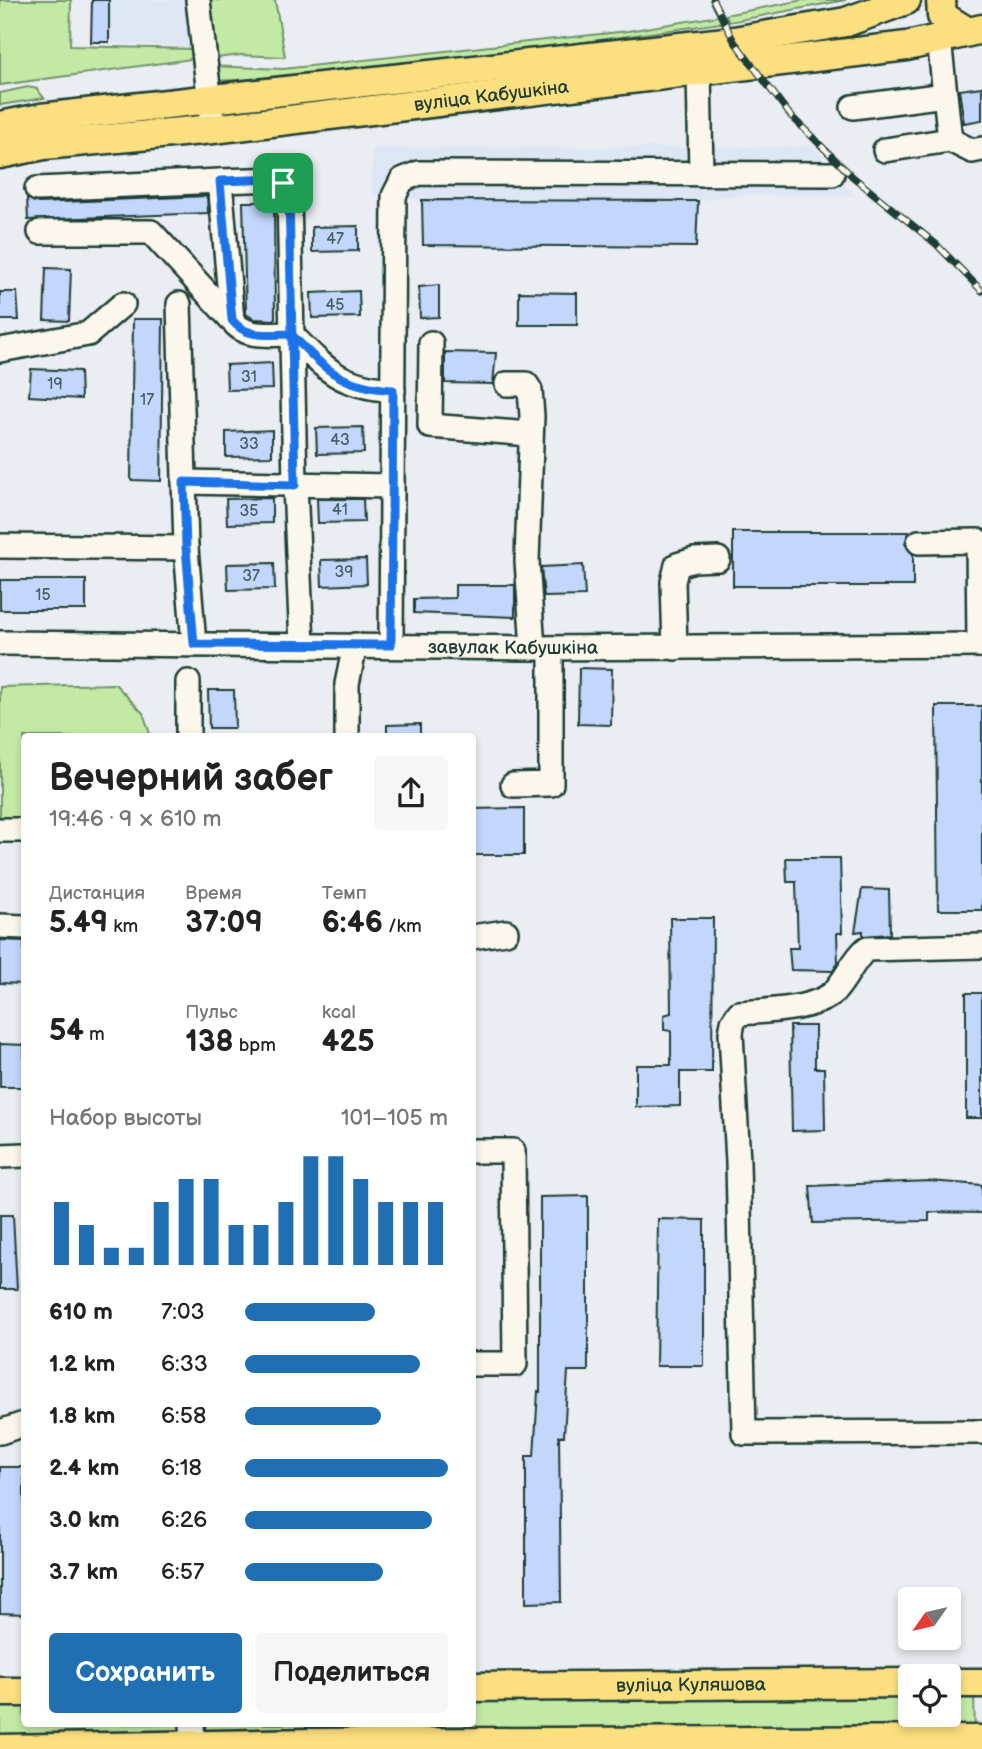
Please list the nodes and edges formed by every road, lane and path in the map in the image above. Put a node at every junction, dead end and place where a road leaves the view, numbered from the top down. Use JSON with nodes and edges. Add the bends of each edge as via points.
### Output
{"nodes":[{"id":1,"x":198,"y":0,"type":"edge"},
{"id":2,"x":906,"y":0,"type":"edge"},
{"id":3,"x":941,"y":0,"type":"edge"},
{"id":4,"x":975,"y":31,"type":"edge"},
{"id":5,"x":939,"y":40,"type":"junction"},
{"id":6,"x":699,"y":71,"type":"junction"},
{"id":7,"x":945,"y":95,"type":"junction"},
{"id":8,"x":208,"y":99,"type":"junction"},
{"id":9,"x":853,"y":107,"type":"dead end"},
{"id":10,"x":0,"y":126,"type":"edge"},
{"id":11,"x":213,"y":129,"type":"junction"},
{"id":12,"x":950,"y":139,"type":"junction"},
{"id":13,"x":982,"y":149,"type":"edge"},
{"id":14,"x":885,"y":150,"type":"dead end"},
{"id":15,"x":0,"y":154,"type":"edge"},
{"id":16,"x":701,"y":174,"type":"junction"},
{"id":17,"x":832,"y":174,"type":"dead end"},
{"id":18,"x":220,"y":181,"type":"junction"},
{"id":19,"x":37,"y":189,"type":"dead end"},
{"id":20,"x":40,"y":232,"type":"dead end"},
{"id":21,"x":123,"y":304,"type":"dead end"},
{"id":22,"x":179,"y":304,"type":"dead end"},
{"id":23,"x":232,"y":320,"type":"junction"},
{"id":24,"x":291,"y":334,"type":"junction"},
{"id":25,"x":431,"y":343,"type":"dead end"},
{"id":26,"x":0,"y":350,"type":"edge"},
{"id":27,"x":507,"y":384,"type":"dead end"},
{"id":28,"x":393,"y":390,"type":"junction"},
{"id":29,"x":530,"y":434,"type":"junction"},
{"id":30,"x":184,"y":482,"type":"junction"},
{"id":31,"x":295,"y":485,"type":"junction"},
{"id":32,"x":391,"y":486,"type":"junction"},
{"id":33,"x":919,"y":542,"type":"dead end"},
{"id":34,"x":0,"y":547,"type":"edge"},
{"id":35,"x":186,"y":548,"type":"junction"},
{"id":36,"x":718,"y":559,"type":"dead end"},
{"id":37,"x":0,"y":643,"type":"edge"},
{"id":38,"x":194,"y":644,"type":"junction"},
{"id":39,"x":302,"y":645,"type":"junction"},
{"id":40,"x":355,"y":645,"type":"junction"},
{"id":41,"x":391,"y":645,"type":"junction"},
{"id":42,"x":981,"y":645,"type":"edge"},
{"id":43,"x":542,"y":648,"type":"junction"},
{"id":44,"x":675,"y":648,"type":"junction"},
{"id":45,"x":188,"y":682,"type":"dead end"},
{"id":46,"x":188,"y":733,"type":"edge"},
{"id":47,"x":348,"y":733,"type":"edge"},
{"id":48,"x":513,"y":785,"type":"dead end"},
{"id":49,"x":0,"y":830,"type":"edge"},
{"id":50,"x":21,"y":830,"type":"edge"},
{"id":51,"x":0,"y":926,"type":"edge"},
{"id":52,"x":21,"y":927,"type":"edge"},
{"id":53,"x":506,"y":932,"type":"dead end"},
{"id":54,"x":476,"y":936,"type":"edge"},
{"id":55,"x":982,"y":946,"type":"edge"},
{"id":56,"x":476,"y":1151,"type":"edge"},
{"id":57,"x":21,"y":1155,"type":"edge"},
{"id":58,"x":0,"y":1156,"type":"edge"},
{"id":59,"x":476,"y":1364,"type":"edge"},
{"id":60,"x":21,"y":1425,"type":"edge"},
{"id":61,"x":0,"y":1432,"type":"edge"},
{"id":62,"x":982,"y":1432,"type":"edge"},
{"id":63,"x":898,"y":1683,"type":"edge"},
{"id":64,"x":961,"y":1683,"type":"edge"},
{"id":65,"x":982,"y":1683,"type":"edge"},
{"id":66,"x":476,"y":1687,"type":"edge"},
{"id":67,"x":0,"y":1692,"type":"edge"},
{"id":68,"x":21,"y":1692,"type":"edge"},
{"id":69,"x":192,"y":1734,"type":"edge"},
{"id":70,"x":982,"y":1740,"type":"edge"},
{"id":71,"x":434,"y":1745,"type":"edge"},
{"id":72,"x":583,"y":1745,"type":"edge"},
{"id":73,"x":843,"y":1745,"type":"edge"},
{"id":74,"x":312,"y":1746,"type":"edge"},
{"id":75,"x":0,"y":1749,"type":"edge"}],
"edges":[{"from":1,"to":8,"type":"street"},
{"from":2,"to":8,"type":"main road","name":"вуліца Кабушкіна","via":[[808,30]]},
{"from":3,"to":4,"type":"main road","via":[[942,16]]},
{"from":4,"to":5,"type":"main road","name":"вуліца Кабушкіна"},
{"from":5,"to":6,"type":"main road","name":"вуліца Кабушкіна"},
{"from":5,"to":7,"type":"street"},
{"from":6,"to":11,"type":"main road","name":"вуліца Кабушкіна"},
{"from":6,"to":16,"type":"street"},
{"from":7,"to":9,"type":"street"},
{"from":7,"to":12,"type":"street"},
{"from":8,"to":10,"type":"main road","name":"вуліца Кабушкіна"},
{"from":8,"to":11,"type":"street"},
{"from":11,"to":15,"type":"main road","name":"вуліца Кабушкіна","via":[[44,145]]},
{"from":12,"to":13,"type":"street","via":[[972,151]]},
{"from":12,"to":14,"type":"street"},
{"from":16,"to":17,"type":"street"},
{"from":16,"to":28,"type":"street","via":[[419,173],[402,180],[394,196]]},
{"from":18,"to":19,"type":"street"},
{"from":18,"to":23,"type":"street"},
{"from":18,"to":24,"type":"street","via":[[275,179],[289,193]]},
{"from":20,"to":23,"type":"street","via":[[151,232]]},
{"from":21,"to":26,"type":"street","via":[[88,334]]},
{"from":22,"to":30,"type":"street"},
{"from":23,"to":24,"type":"street","via":[[237,328],[252,334]]},
{"from":24,"to":28,"type":"street","via":[[323,369],[340,379],[363,388]]},
{"from":24,"to":31,"type":"street"},
{"from":25,"to":29,"type":"street","via":[[430,426]]},
{"from":27,"to":29,"type":"street","via":[[526,384],[530,390]]},
{"from":28,"to":32,"type":"street"},
{"from":29,"to":43,"type":"street","via":[[527,562]]},
{"from":30,"to":31,"type":"street"},
{"from":30,"to":35,"type":"street"},
{"from":31,"to":32,"type":"street"},
{"from":31,"to":39,"type":"street"},
{"from":32,"to":41,"type":"street"},
{"from":33,"to":42,"type":"street","via":[[978,541]]},
{"from":34,"to":35,"type":"street"},
{"from":35,"to":38,"type":"street"},
{"from":36,"to":44,"type":"street","via":[[677,565],[673,582]]},
{"from":37,"to":38,"type":"street","name":"завулак Кабушкіна"},
{"from":38,"to":39,"type":"street","name":"завулак Кабушкіна"},
{"from":39,"to":40,"type":"street","name":"завулак Кабушкіна"},
{"from":40,"to":41,"type":"street","name":"завулак Кабушкіна"},
{"from":40,"to":47,"type":"street","via":[[347,684]]},
{"from":41,"to":43,"type":"street","name":"завулак Кабушкіна"},
{"from":42,"to":44,"type":"street","name":"завулак Кабушкіна"},
{"from":43,"to":44,"type":"street","name":"завулак Кабушкіна"},
{"from":43,"to":48,"type":"street","via":[[551,784]]},
{"from":45,"to":46,"type":"street"},
{"from":49,"to":50,"type":"street"},
{"from":51,"to":52,"type":"street"},
{"from":53,"to":54,"type":"street"},
{"from":55,"to":62,"type":"street","via":[[866,949],[831,994],[797,1007],[739,1013],[731,1033],[744,1433]]},
{"from":56,"to":59,"type":"street","via":[[513,1151],[515,1351],[515,1364]]},
{"from":57,"to":58,"type":"street"},
{"from":60,"to":61,"type":"street"},
{"from":63,"to":66,"type":"main road","name":"вуліца Куляшова"},
{"from":64,"to":65,"type":"main road"},
{"from":67,"to":68,"type":"main road"},
{"from":69,"to":74,"type":"main road"},
{"from":69,"to":75,"type":"main road"},
{"from":70,"to":73,"type":"main road"},
{"from":71,"to":72,"type":"main road"},
{"from":71,"to":74,"type":"main road"},
{"from":72,"to":73,"type":"main road"}]}
